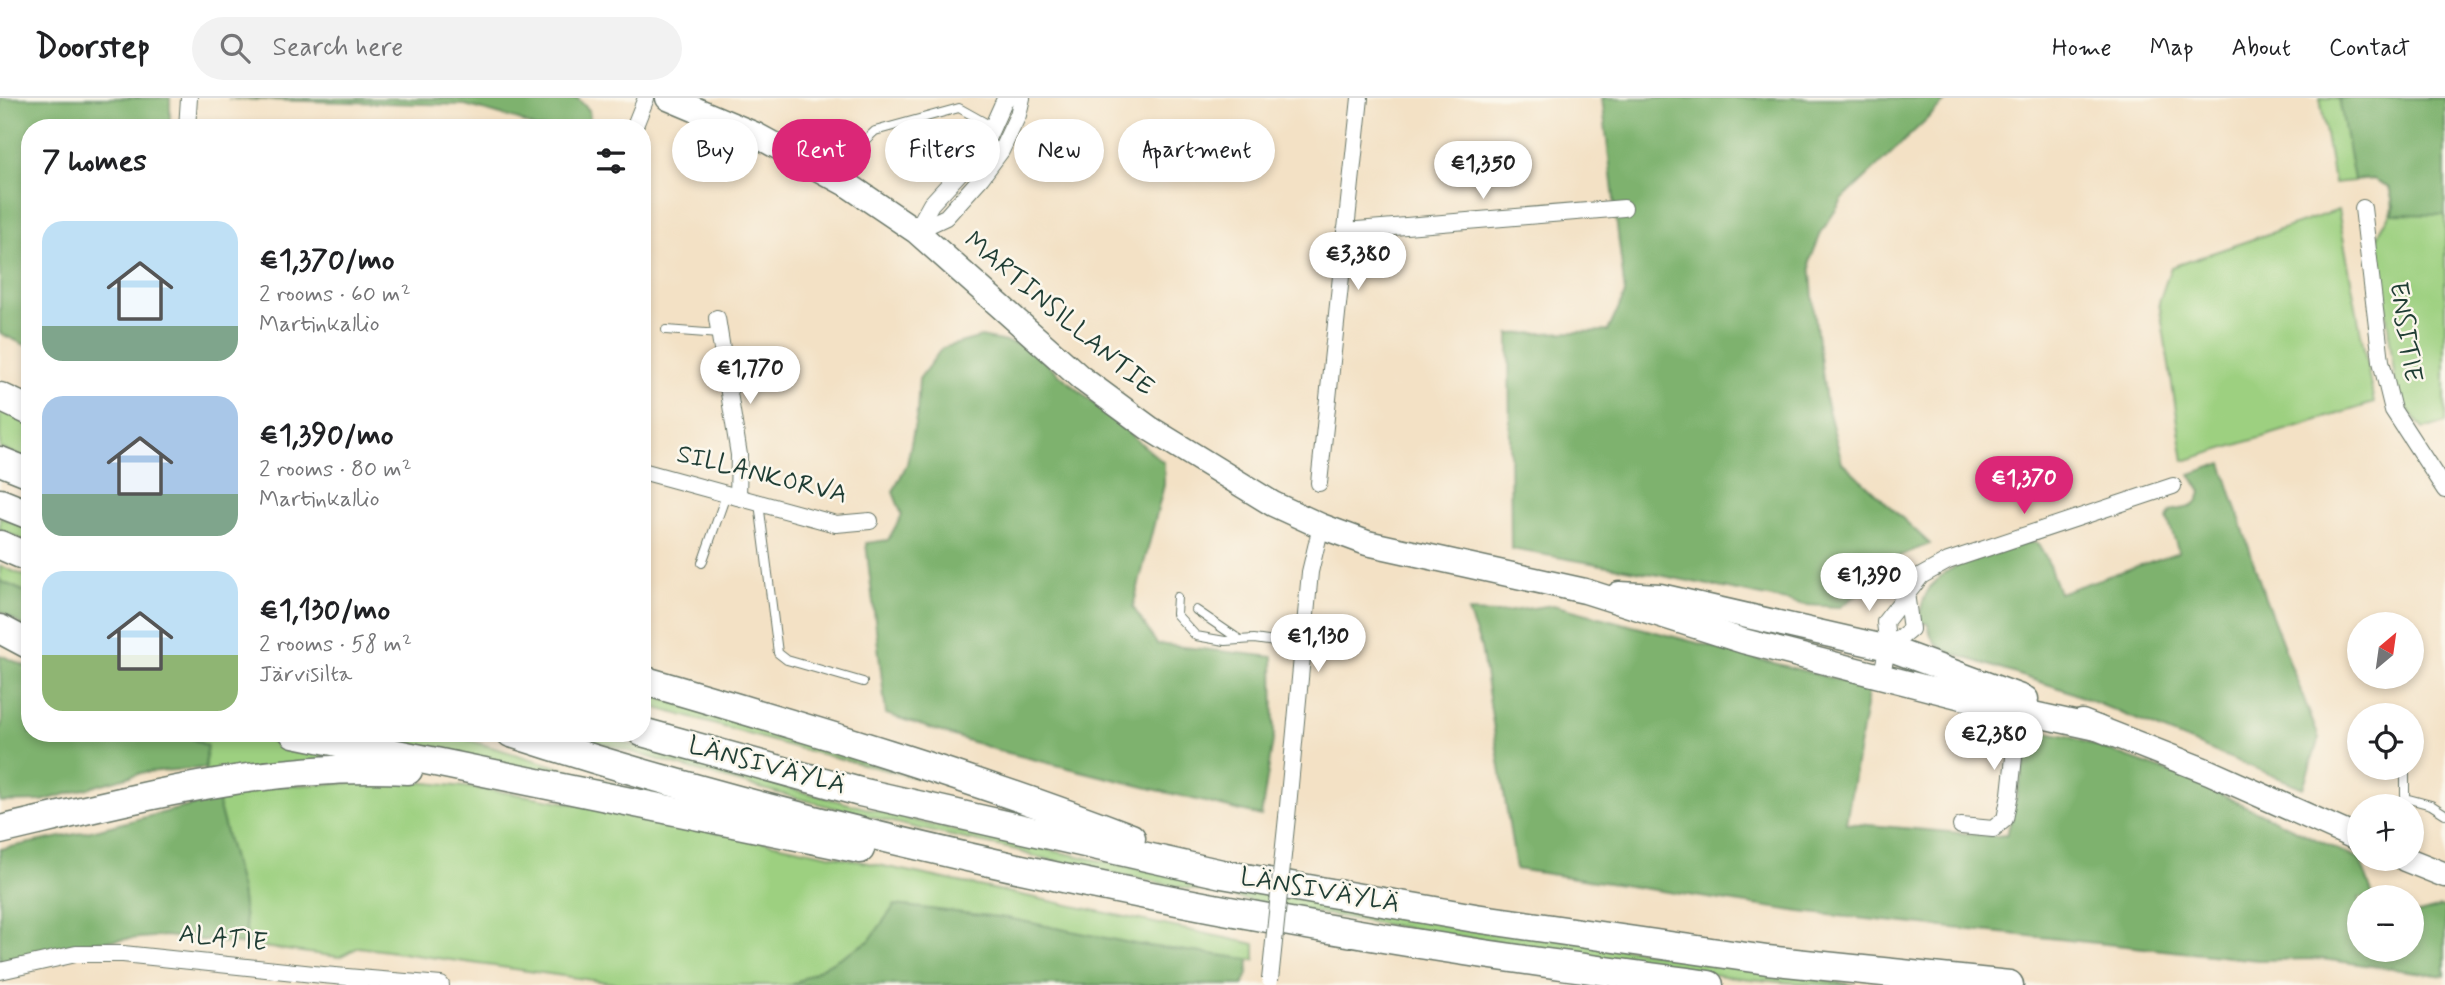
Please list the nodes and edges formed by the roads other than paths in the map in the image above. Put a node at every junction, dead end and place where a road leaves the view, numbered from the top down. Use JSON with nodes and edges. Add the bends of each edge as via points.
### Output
{"nodes":[{"id":1,"x":189,"y":98,"type":"edge"},
{"id":2,"x":646,"y":98,"type":"edge"},
{"id":3,"x":668,"y":98,"type":"edge"},
{"id":4,"x":1007,"y":98,"type":"edge"},
{"id":5,"x":1022,"y":98,"type":"edge"},
{"id":6,"x":1360,"y":98,"type":"edge"},
{"id":7,"x":188,"y":119,"type":"edge"},
{"id":8,"x":638,"y":119,"type":"edge"},
{"id":9,"x":919,"y":119,"type":"edge"},
{"id":10,"x":978,"y":119,"type":"edge"},
{"id":11,"x":995,"y":119,"type":"edge"},
{"id":12,"x":1000,"y":131,"type":"edge"},
{"id":13,"x":1008,"y":135,"type":"junction"},
{"id":14,"x":951,"y":182,"type":"edge"},
{"id":15,"x":1625,"y":208,"type":"dead end"},
{"id":16,"x":2363,"y":208,"type":"dead end"},
{"id":17,"x":916,"y":231,"type":"junction"},
{"id":18,"x":1345,"y":231,"type":"junction"},
{"id":19,"x":718,"y":326,"type":"joint"},
{"id":20,"x":666,"y":330,"type":"dead end"},
{"id":21,"x":0,"y":397,"type":"edge"},
{"id":22,"x":21,"y":407,"type":"edge"},
{"id":23,"x":0,"y":461,"type":"edge"},
{"id":24,"x":21,"y":469,"type":"edge"},
{"id":25,"x":651,"y":474,"type":"edge"},
{"id":26,"x":1319,"y":483,"type":"dead end"},
{"id":27,"x":2173,"y":486,"type":"dead end"},
{"id":28,"x":2445,"y":490,"type":"edge"},
{"id":29,"x":732,"y":496,"type":"junction"},
{"id":30,"x":0,"y":503,"type":"edge"},
{"id":31,"x":759,"y":503,"type":"junction"},
{"id":32,"x":21,"y":511,"type":"edge"},
{"id":33,"x":870,"y":521,"type":"dead end"},
{"id":34,"x":1321,"y":526,"type":"junction"},
{"id":35,"x":0,"y":545,"type":"edge"},
{"id":36,"x":21,"y":554,"type":"edge"},
{"id":37,"x":702,"y":563,"type":"dead end"},
{"id":38,"x":1586,"y":591,"type":"junction"},
{"id":39,"x":1906,"y":593,"type":"junction"},
{"id":40,"x":1177,"y":597,"type":"dead end"},
{"id":41,"x":1196,"y":610,"type":"dead end"},
{"id":42,"x":0,"y":629,"type":"edge"},
{"id":43,"x":21,"y":640,"type":"edge"},
{"id":44,"x":1240,"y":640,"type":"junction"},
{"id":45,"x":1303,"y":646,"type":"junction"},
{"id":46,"x":1888,"y":648,"type":"junction"},
{"id":47,"x":1881,"y":676,"type":"junction"},
{"id":48,"x":863,"y":682,"type":"dead end"},
{"id":49,"x":651,"y":683,"type":"edge"},
{"id":50,"x":2019,"y":711,"type":"junction"},
{"id":51,"x":2096,"y":728,"type":"junction"},
{"id":52,"x":651,"y":734,"type":"edge"},
{"id":53,"x":337,"y":742,"type":"edge"},
{"id":54,"x":541,"y":742,"type":"edge"},
{"id":55,"x":502,"y":777,"type":"junction"},
{"id":56,"x":2405,"y":780,"type":"edge"},
{"id":57,"x":2445,"y":814,"type":"edge"},
{"id":58,"x":1961,"y":826,"type":"dead end"},
{"id":59,"x":0,"y":830,"type":"edge"},
{"id":60,"x":2347,"y":834,"type":"edge"},
{"id":61,"x":2424,"y":867,"type":"edge"},
{"id":62,"x":1222,"y":874,"type":"junction"},
{"id":63,"x":2445,"y":875,"type":"edge"},
{"id":64,"x":1056,"y":877,"type":"junction"},
{"id":65,"x":0,"y":971,"type":"edge"},
{"id":66,"x":1270,"y":983,"type":"edge"},
{"id":67,"x":441,"y":985,"type":"edge"},
{"id":68,"x":1709,"y":985,"type":"edge"},
{"id":69,"x":2009,"y":985,"type":"edge"}],
"edges":[{"from":1,"to":7,"type":"street"},
{"from":2,"to":8,"type":"street"},
{"from":3,"to":17,"type":"main road","name":"MARTINSILLANTIE","via":[[793,154]]},
{"from":4,"to":11,"type":"street"},
{"from":5,"to":13,"type":"street"},
{"from":6,"to":18,"type":"street"},
{"from":9,"to":10,"type":"lane","via":[[959,108]]},
{"from":12,"to":13,"type":"lane"},
{"from":13,"to":17,"type":"street","via":[[981,178],[946,217]]},
{"from":14,"to":17,"type":"street","via":[[930,204]]},
{"from":15,"to":18,"type":"street"},
{"from":16,"to":28,"type":"street","name":"ENSITIE","via":[[2381,361],[2393,410]]},
{"from":17,"to":34,"type":"main road","name":"MARTINSILLANTIE","via":[[1081,378],[1149,428],[1273,504]]},
{"from":18,"to":26,"type":"street"},
{"from":19,"to":20,"type":"lane"},
{"from":19,"to":29,"type":"street","via":[[739,455]]},
{"from":21,"to":22,"type":"highway"},
{"from":23,"to":24,"type":"highway"},
{"from":25,"to":29,"type":"street","name":"SILLANKORVA"},
{"from":27,"to":39,"type":"street","via":[[1948,561],[1921,576]]},
{"from":29,"to":31,"type":"street","name":"SILLANKORVA"},
{"from":29,"to":37,"type":"lane"},
{"from":30,"to":32,"type":"highway"},
{"from":31,"to":33,"type":"street","name":"SILLANKORVA","via":[[836,524]]},
{"from":31,"to":48,"type":"lane","via":[[778,653],[787,660]]},
{"from":34,"to":38,"type":"main road","name":"MARTINSILLANTIE","via":[[1367,543]]},
{"from":34,"to":45,"type":"street","via":[[1310,572]]},
{"from":35,"to":36,"type":"highway"},
{"from":38,"to":46,"type":"main road","name":"MARTINSILLANTIE","via":[[1660,596]]},
{"from":38,"to":47,"type":"main road","name":"MARTINSILLANTIE","via":[[1742,640]]},
{"from":39,"to":46,"type":"street","via":[[1885,622]]},
{"from":39,"to":46,"type":"street","via":[[1911,629]]},
{"from":40,"to":44,"type":"lane","via":[[1176,614],[1196,636]]},
{"from":41,"to":44,"type":"lane"},
{"from":42,"to":43,"type":"highway"},
{"from":44,"to":45,"type":"lane"},
{"from":45,"to":66,"type":"street","bridge":true},
{"from":46,"to":47,"type":"street"},
{"from":46,"to":51,"type":"main road","name":"MARTINSILLANTIE"},
{"from":47,"to":50,"type":"main road","name":"MARTINSILLANTIE"},
{"from":49,"to":62,"type":"highway","via":[[1062,812]]},
{"from":50,"to":51,"type":"main road","name":"MARTINSILLANTIE"},
{"from":50,"to":58,"type":"street","via":[[2005,819],[1993,829]]},
{"from":51,"to":60,"type":"main road","name":"MARTINSILLANTIE"},
{"from":52,"to":62,"type":"highway","name":"LÄNSIVÄYLÄ","via":[[860,792]]},
{"from":53,"to":55,"type":"highway"},
{"from":54,"to":64,"type":"highway","name":"LÄNSIVÄYLÄ","via":[[744,802]]},
{"from":55,"to":59,"type":"highway","via":[[378,768],[272,775],[149,796]]},
{"from":55,"to":64,"type":"highway","via":[[843,846]]},
{"from":56,"to":57,"type":"lane","via":[[2405,798]]},
{"from":61,"to":63,"type":"main road"},
{"from":62,"to":69,"type":"highway","name":"LÄNSIVÄYLÄ","via":[[1475,918],[1767,960]]},
{"from":64,"to":68,"type":"highway","name":"LÄNSIVÄYLÄ","via":[[1471,952]]},
{"from":65,"to":67,"type":"street","name":"ALATIE","via":[[76,954],[123,954]]}]}
